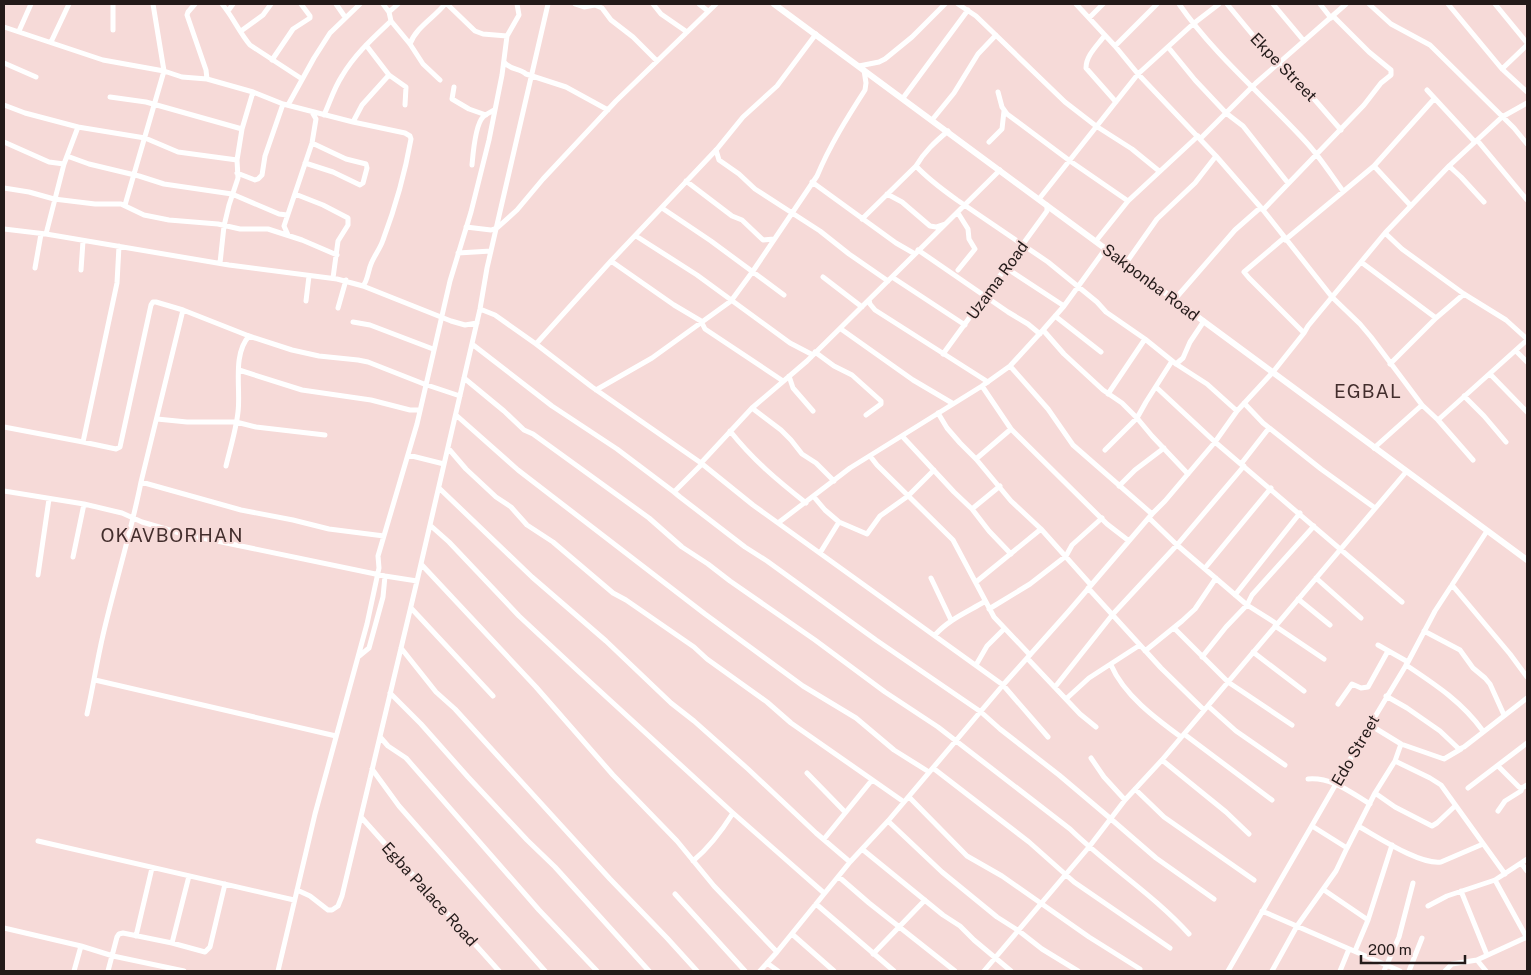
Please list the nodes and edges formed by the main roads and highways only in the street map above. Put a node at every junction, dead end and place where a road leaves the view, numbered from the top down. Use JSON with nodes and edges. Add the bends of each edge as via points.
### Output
{"nodes":[{"id":1,"x":778,"y":5,"type":"edge"},
{"id":2,"x":1527,"y":560,"type":"edge"}],
"edges":[{"from":1,"to":2,"type":"main road","name":"Sakponba Road"}]}
